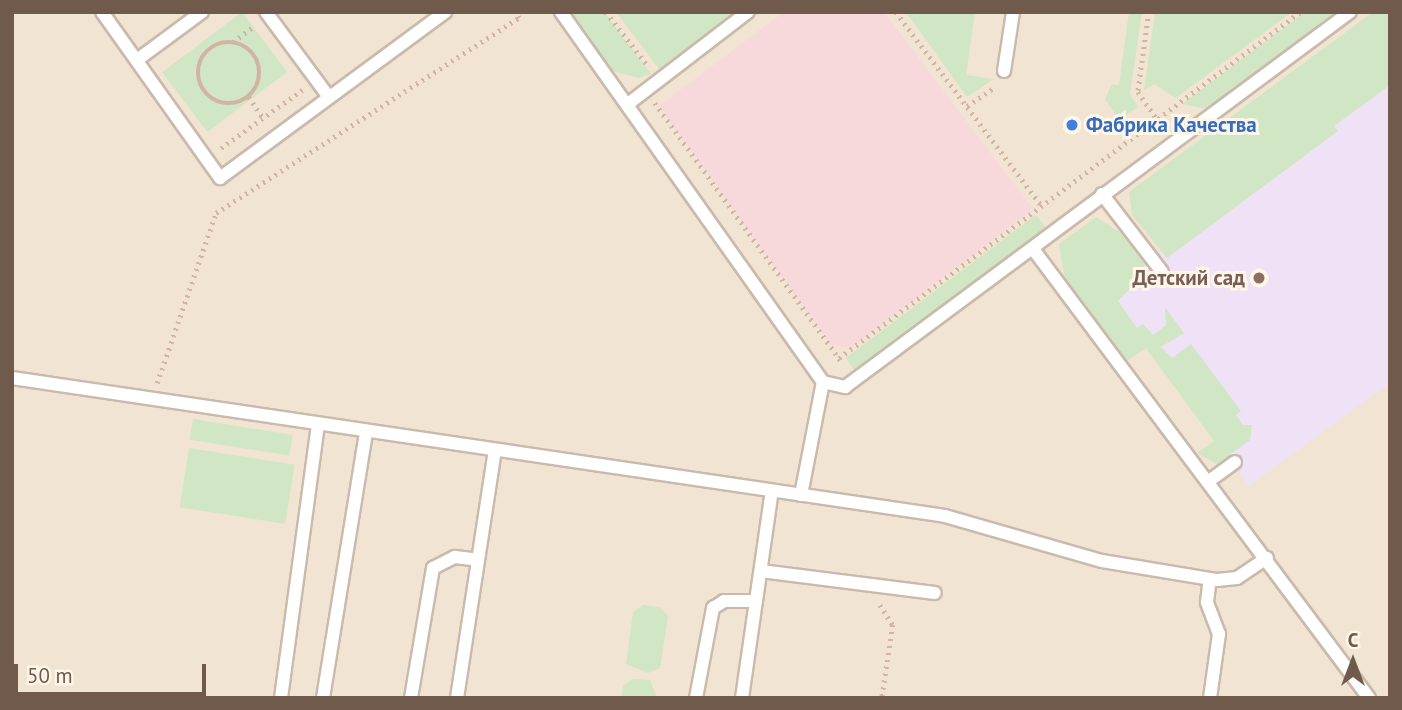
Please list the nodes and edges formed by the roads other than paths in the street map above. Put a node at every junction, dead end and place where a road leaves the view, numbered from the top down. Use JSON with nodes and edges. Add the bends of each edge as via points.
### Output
{"nodes":[{"id":1,"x":202,"y":12,"type":"edge"},
{"id":2,"x":445,"y":12,"type":"edge"},
{"id":3,"x":561,"y":12,"type":"edge"},
{"id":4,"x":748,"y":12,"type":"edge"},
{"id":5,"x":1013,"y":12,"type":"edge"},
{"id":6,"x":1350,"y":12,"type":"edge"},
{"id":7,"x":104,"y":13,"type":"edge"},
{"id":8,"x":268,"y":14,"type":"edge"},
{"id":9,"x":137,"y":60,"type":"junction"},
{"id":10,"x":1004,"y":71,"type":"road end"},
{"id":11,"x":330,"y":97,"type":"junction"},
{"id":12,"x":628,"y":104,"type":"junction"},
{"id":13,"x":1102,"y":194,"type":"junction"},
{"id":14,"x":1033,"y":248,"type":"junction"},
{"id":15,"x":1162,"y":272,"type":"dead end"},
{"id":16,"x":12,"y":378,"type":"edge"},
{"id":17,"x":823,"y":382,"type":"junction"},
{"id":18,"x":318,"y":425,"type":"junction"},
{"id":19,"x":366,"y":432,"type":"junction"},
{"id":20,"x":495,"y":451,"type":"junction"},
{"id":21,"x":1235,"y":462,"type":"dead end"},
{"id":22,"x":1209,"y":481,"type":"junction"},
{"id":23,"x":772,"y":491,"type":"junction"},
{"id":24,"x":801,"y":495,"type":"junction"},
{"id":25,"x":1267,"y":558,"type":"junction"},
{"id":26,"x":478,"y":560,"type":"junction"},
{"id":27,"x":761,"y":570,"type":"junction"},
{"id":28,"x":1210,"y":579,"type":"junction"},
{"id":29,"x":935,"y":593,"type":"dead end"},
{"id":30,"x":756,"y":601,"type":"junction"},
{"id":31,"x":1363,"y":694,"type":"edge"},
{"id":32,"x":281,"y":698,"type":"edge"},
{"id":33,"x":323,"y":698,"type":"edge"},
{"id":34,"x":411,"y":698,"type":"edge"},
{"id":35,"x":457,"y":698,"type":"edge"},
{"id":36,"x":696,"y":698,"type":"edge"},
{"id":37,"x":742,"y":698,"type":"edge"},
{"id":38,"x":1210,"y":698,"type":"edge"}],
"edges":[{"from":1,"to":9,"type":"lane"},
{"from":2,"to":11,"type":"lane"},
{"from":3,"to":12,"type":"lane"},
{"from":4,"to":12,"type":"lane"},
{"from":5,"to":10,"type":"lane"},
{"from":6,"to":13,"type":"lane"},
{"from":7,"to":9,"type":"lane"},
{"from":8,"to":11,"type":"lane"},
{"from":9,"to":11,"type":"lane","via":[[220,178]]},
{"from":12,"to":17,"type":"lane"},
{"from":13,"to":14,"type":"lane"},
{"from":13,"to":15,"type":"lane"},
{"from":14,"to":17,"type":"lane","via":[[854,385]]},
{"from":14,"to":22,"type":"lane"},
{"from":16,"to":18,"type":"lane"},
{"from":17,"to":24,"type":"lane"},
{"from":18,"to":19,"type":"lane"},
{"from":18,"to":32,"type":"lane"},
{"from":19,"to":20,"type":"lane"},
{"from":19,"to":33,"type":"lane"},
{"from":20,"to":23,"type":"lane"},
{"from":20,"to":26,"type":"lane"},
{"from":21,"to":22,"type":"lane"},
{"from":22,"to":25,"type":"lane"},
{"from":23,"to":24,"type":"lane"},
{"from":23,"to":27,"type":"lane"},
{"from":24,"to":28,"type":"lane","via":[[946,516],[1101,561]]},
{"from":25,"to":28,"type":"lane","via":[[1237,578]]},
{"from":25,"to":31,"type":"lane"},
{"from":26,"to":34,"type":"lane","via":[[455,557],[433,568]]},
{"from":26,"to":35,"type":"lane"},
{"from":27,"to":29,"type":"lane"},
{"from":27,"to":30,"type":"lane"},
{"from":28,"to":38,"type":"lane","via":[[1207,602],[1219,634]]},
{"from":30,"to":36,"type":"lane","via":[[738,599],[713,608]]},
{"from":30,"to":37,"type":"lane"}]}
